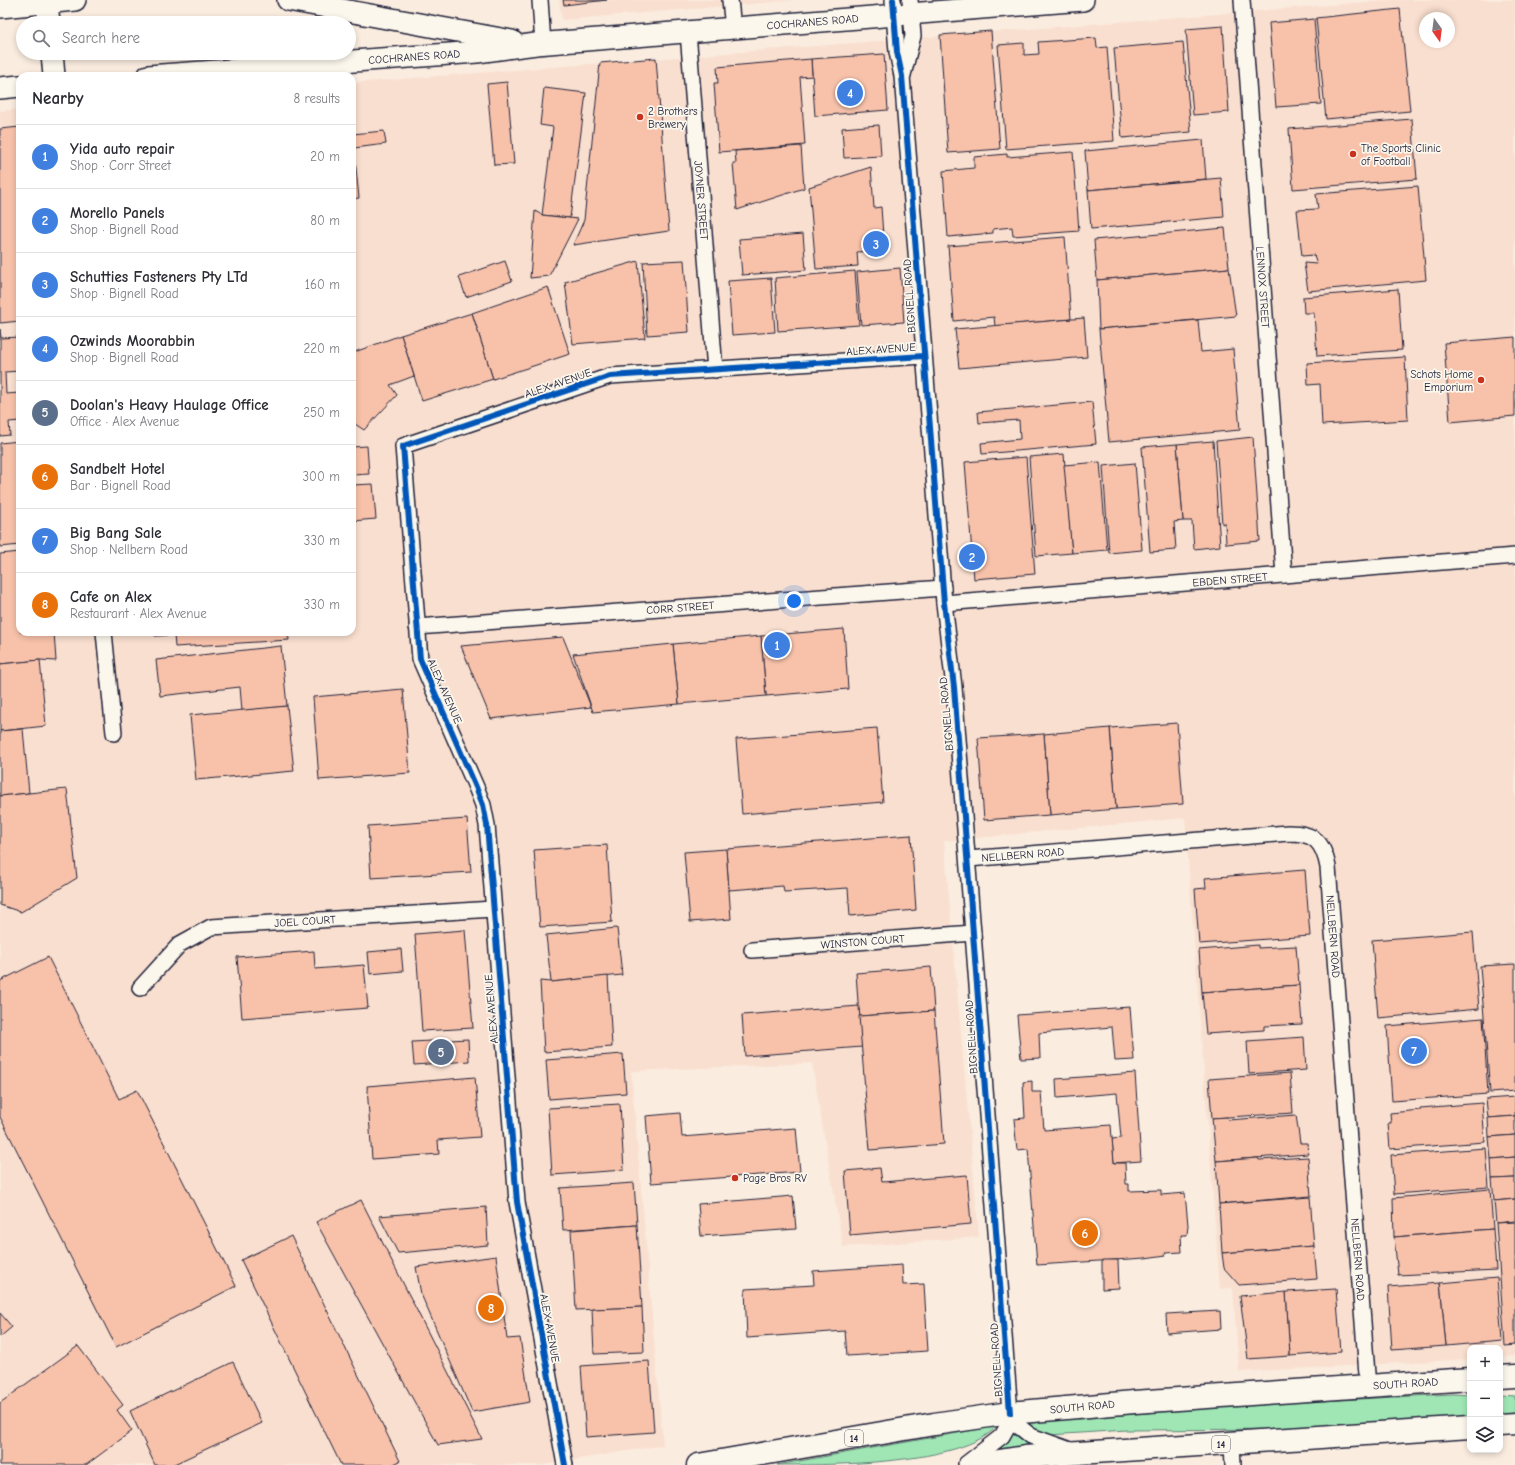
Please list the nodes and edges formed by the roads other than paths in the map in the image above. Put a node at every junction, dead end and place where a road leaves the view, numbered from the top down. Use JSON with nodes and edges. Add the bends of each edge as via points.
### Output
{"nodes":[{"id":1,"x":75,"y":0,"type":"edge"},
{"id":2,"x":288,"y":0,"type":"edge"},
{"id":3,"x":540,"y":0,"type":"edge"},
{"id":4,"x":730,"y":0,"type":"edge"},
{"id":5,"x":1083,"y":0,"type":"edge"},
{"id":6,"x":1242,"y":0,"type":"edge"},
{"id":7,"x":0,"y":7,"type":"edge"},
{"id":8,"x":902,"y":7,"type":"edge"},
{"id":9,"x":48,"y":13,"type":"edge"},
{"id":10,"x":733,"y":28,"type":"junction"},
{"id":11,"x":688,"y":32,"type":"junction"},
{"id":12,"x":539,"y":44,"type":"junction"},
{"id":13,"x":53,"y":60,"type":"edge"},
{"id":14,"x":354,"y":60,"type":"edge"},
{"id":15,"x":356,"y":60,"type":"edge"},
{"id":16,"x":54,"y":72,"type":"edge"},
{"id":17,"x":199,"y":72,"type":"edge"},
{"id":18,"x":16,"y":86,"type":"edge"},
{"id":19,"x":0,"y":88,"type":"edge"},
{"id":20,"x":924,"y":356,"type":"junction"},
{"id":21,"x":715,"y":370,"type":"junction"},
{"id":22,"x":1515,"y":556,"type":"edge"},
{"id":23,"x":1284,"y":575,"type":"junction"},
{"id":24,"x":944,"y":595,"type":"junction"},
{"id":25,"x":417,"y":627,"type":"junction"},
{"id":26,"x":104,"y":636,"type":"edge"},
{"id":27,"x":114,"y":733,"type":"dead end"},
{"id":28,"x":968,"y":858,"type":"junction"},
{"id":29,"x":493,"y":909,"type":"junction"},
{"id":30,"x":973,"y":933,"type":"junction"},
{"id":31,"x":752,"y":950,"type":"dead end"},
{"id":32,"x":140,"y":988,"type":"dead end"},
{"id":33,"x":1515,"y":1376,"type":"edge"},
{"id":34,"x":1503,"y":1377,"type":"edge"},
{"id":35,"x":1467,"y":1379,"type":"edge"},
{"id":36,"x":1368,"y":1387,"type":"junction"},
{"id":37,"x":1011,"y":1417,"type":"junction"},
{"id":38,"x":1515,"y":1424,"type":"edge"},
{"id":39,"x":1503,"y":1425,"type":"edge"},
{"id":40,"x":1467,"y":1427,"type":"edge"},
{"id":41,"x":1232,"y":1443,"type":"junction"},
{"id":42,"x":1079,"y":1453,"type":"junction"},
{"id":43,"x":1007,"y":1462,"type":"edge"},
{"id":44,"x":565,"y":1465,"type":"edge"},
{"id":45,"x":698,"y":1465,"type":"edge"},
{"id":46,"x":965,"y":1465,"type":"edge"},
{"id":47,"x":973,"y":1465,"type":"edge"},
{"id":48,"x":1234,"y":1465,"type":"edge"}],
"edges":[{"from":1,"to":9,"type":"street"},
{"from":2,"to":12,"type":"street","name":"COCHRANES ROAD","via":[[483,37]]},
{"from":3,"to":12,"type":"street"},
{"from":4,"to":10,"type":"street"},
{"from":5,"to":8,"type":"street","name":"COCHRANES ROAD"},
{"from":6,"to":23,"type":"street","name":"LENNOX STREET"},
{"from":7,"to":9,"type":"street"},
{"from":8,"to":10,"type":"street","name":"COCHRANES ROAD"},
{"from":8,"to":20,"type":"street","name":"BIGNELL ROAD","via":[[912,41],[902,76]]},
{"from":10,"to":11,"type":"street","name":"COCHRANES ROAD"},
{"from":11,"to":12,"type":"street","name":"COCHRANES ROAD"},
{"from":11,"to":21,"type":"street","name":"JOYNER STREET"},
{"from":12,"to":15,"type":"street","name":"COCHRANES ROAD","via":[[476,52]]},
{"from":13,"to":16,"type":"street"},
{"from":14,"to":17,"type":"street","name":"COCHRANES ROAD"},
{"from":18,"to":19,"type":"street"},
{"from":20,"to":21,"type":"street","name":"ALEX AVENUE"},
{"from":20,"to":24,"type":"street","name":"BIGNELL ROAD"},
{"from":21,"to":25,"type":"street","name":"ALEX AVENUE","via":[[610,376],[403,446]]},
{"from":22,"to":23,"type":"street","name":"EBDEN STREET"},
{"from":23,"to":24,"type":"street","name":"EBDEN STREET"},
{"from":24,"to":25,"type":"street","name":"CORR STREET"},
{"from":24,"to":28,"type":"street","name":"BIGNELL ROAD"},
{"from":25,"to":29,"type":"street","name":"ALEX AVENUE","via":[[420,659],[483,805],[487,825]]},
{"from":26,"to":27,"type":"street"},
{"from":28,"to":30,"type":"street","name":"BIGNELL ROAD"},
{"from":28,"to":36,"type":"street","name":"NELLBERN ROAD","via":[[1288,833],[1311,836],[1322,847],[1328,867]]},
{"from":29,"to":32,"type":"street","name":"JOEL COURT","via":[[211,928],[180,944]]},
{"from":29,"to":44,"type":"street","name":"ALEX AVENUE","via":[[517,1202]]},
{"from":30,"to":31,"type":"street","name":"WINSTON COURT"},
{"from":30,"to":37,"type":"street","name":"BIGNELL ROAD"},
{"from":33,"to":34,"type":"highway"},
{"from":35,"to":36,"type":"highway","name":"SOUTH ROAD","number":"14"},
{"from":36,"to":37,"type":"highway","name":"SOUTH ROAD","number":"14","via":[[1134,1402]]},
{"from":37,"to":42,"type":"street","via":[[1031,1436]]},
{"from":37,"to":45,"type":"highway","name":"SOUTH ROAD","number":"14","via":[[926,1426]]},
{"from":37,"to":46,"type":"street","via":[[1007,1429],[997,1440]]},
{"from":38,"to":39,"type":"highway"},
{"from":40,"to":41,"type":"highway","number":"14"},
{"from":41,"to":42,"type":"highway","number":"14"},
{"from":41,"to":48,"type":"street"},
{"from":42,"to":43,"type":"highway","number":"14"},
{"from":43,"to":47,"type":"highway","number":"14"}]}
